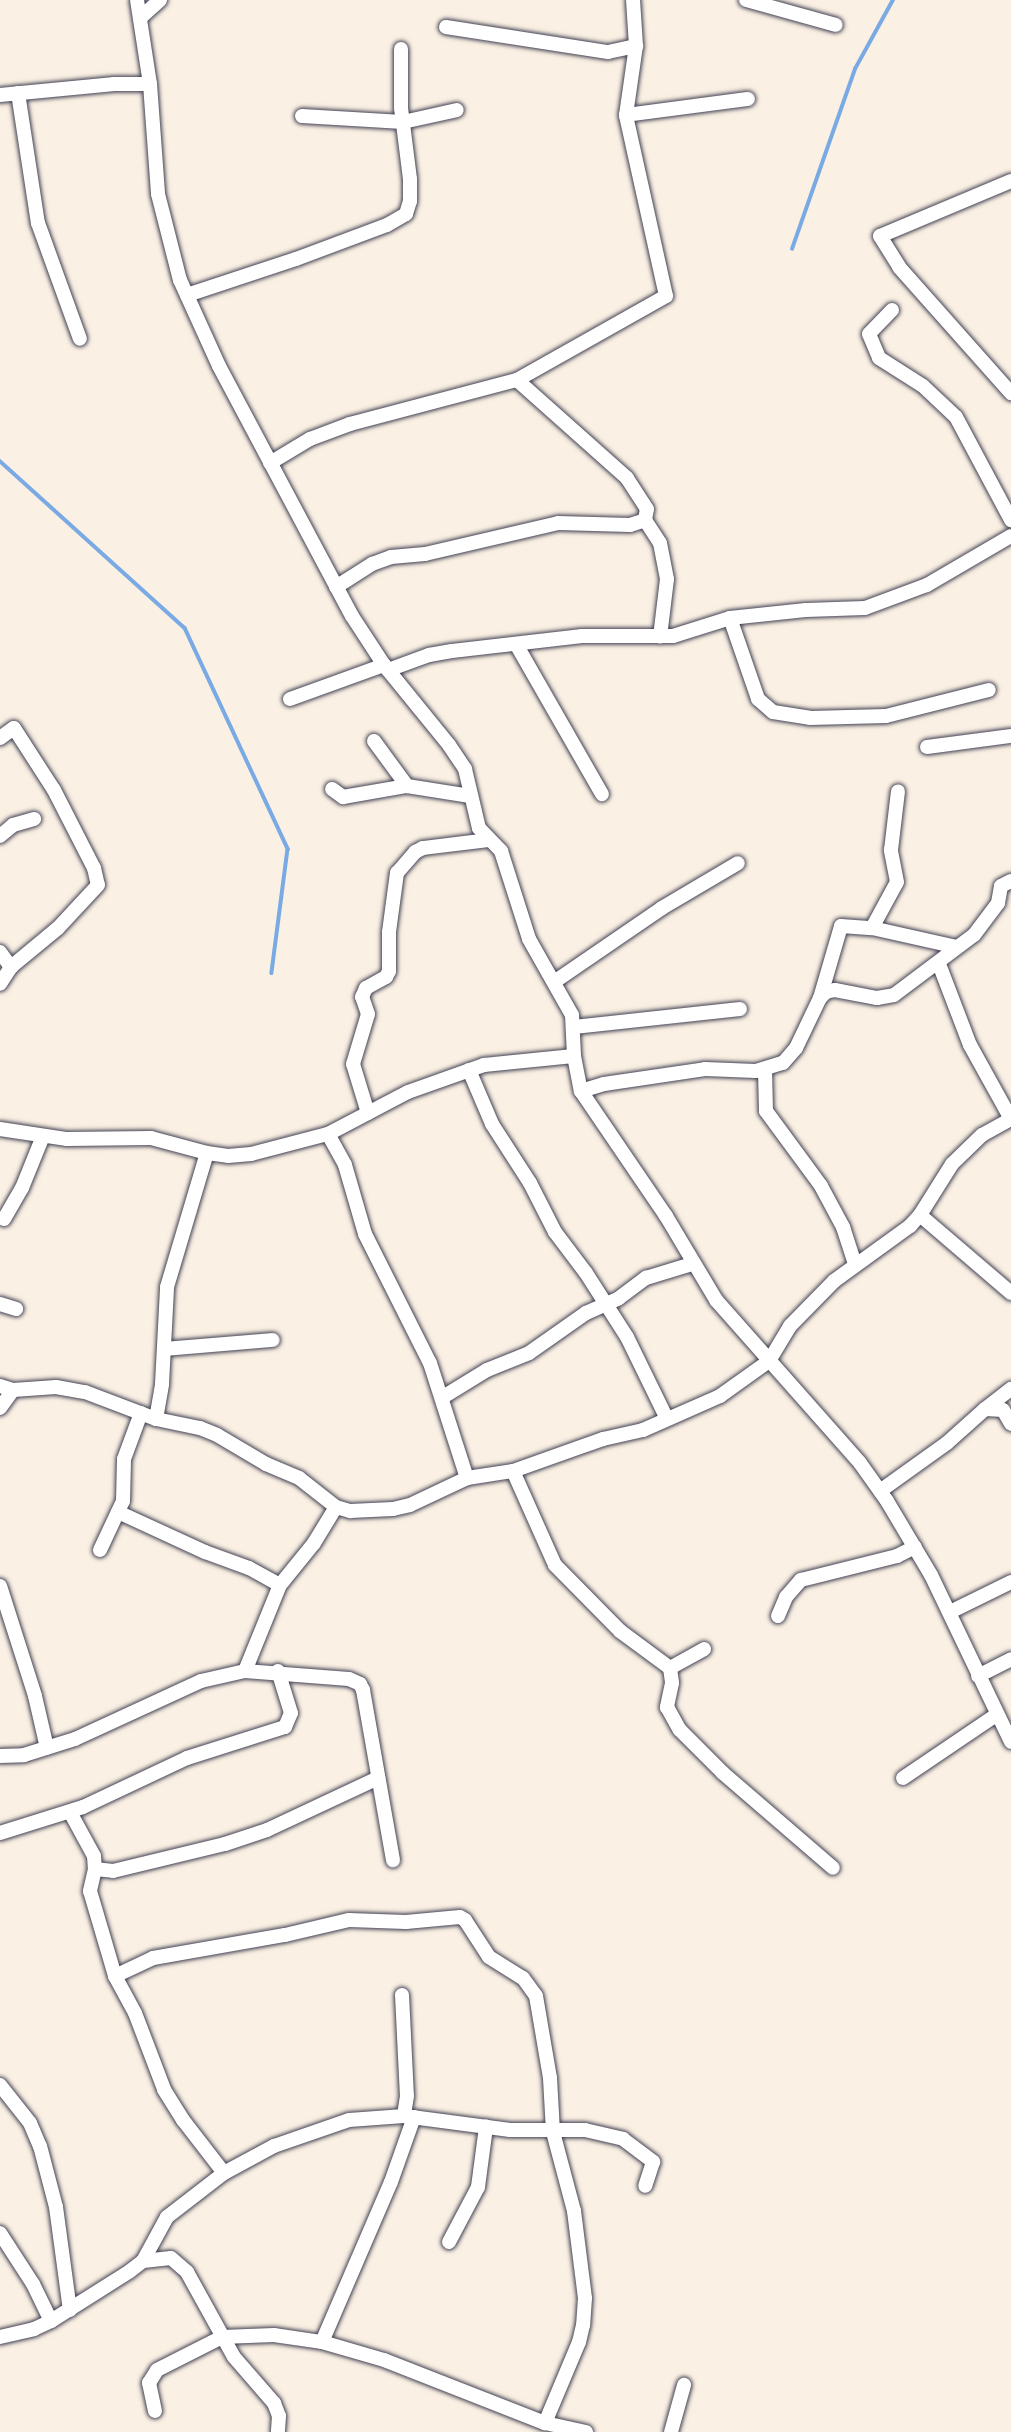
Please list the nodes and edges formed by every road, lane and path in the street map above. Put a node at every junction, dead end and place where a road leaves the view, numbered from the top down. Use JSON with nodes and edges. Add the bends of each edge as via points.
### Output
{"nodes":[{"id":1,"x":137,"y":0,"type":"edge"},
{"id":2,"x":160,"y":0,"type":"edge"},
{"id":3,"x":633,"y":0,"type":"edge"},
{"id":4,"x":746,"y":0,"type":"edge"},
{"id":5,"x":140,"y":18,"type":"junction"},
{"id":6,"x":836,"y":25,"type":"dead end"},
{"id":7,"x":446,"y":27,"type":"dead end"},
{"id":8,"x":636,"y":46,"type":"junction"},
{"id":9,"x":401,"y":49,"type":"dead end"},
{"id":10,"x":150,"y":84,"type":"junction"},
{"id":11,"x":18,"y":93,"type":"junction"},
{"id":12,"x":0,"y":95,"type":"edge"},
{"id":13,"x":748,"y":99,"type":"dead end"},
{"id":14,"x":457,"y":110,"type":"dead end"},
{"id":15,"x":626,"y":115,"type":"junction"},
{"id":16,"x":302,"y":116,"type":"dead end"},
{"id":17,"x":403,"y":122,"type":"junction"},
{"id":18,"x":1011,"y":181,"type":"edge"},
{"id":19,"x":187,"y":295,"type":"junction"},
{"id":20,"x":892,"y":310,"type":"dead end"},
{"id":21,"x":79,"y":339,"type":"dead end"},
{"id":22,"x":517,"y":380,"type":"junction"},
{"id":23,"x":1011,"y":393,"type":"edge"},
{"id":24,"x":270,"y":463,"type":"junction"},
{"id":25,"x":645,"y":520,"type":"junction"},
{"id":26,"x":1011,"y":520,"type":"edge"},
{"id":27,"x":1011,"y":537,"type":"edge"},
{"id":28,"x":336,"y":587,"type":"junction"},
{"id":29,"x":730,"y":618,"type":"junction"},
{"id":30,"x":660,"y":637,"type":"junction"},
{"id":31,"x":516,"y":644,"type":"junction"},
{"id":32,"x":386,"y":668,"type":"junction"},
{"id":33,"x":989,"y":690,"type":"dead end"},
{"id":34,"x":290,"y":699,"type":"dead end"},
{"id":35,"x":1011,"y":736,"type":"edge"},
{"id":36,"x":0,"y":738,"type":"edge"},
{"id":37,"x":374,"y":741,"type":"dead end"},
{"id":38,"x":927,"y":747,"type":"dead end"},
{"id":39,"x":407,"y":786,"type":"junction"},
{"id":40,"x":332,"y":789,"type":"dead end"},
{"id":41,"x":898,"y":791,"type":"dead end"},
{"id":42,"x":602,"y":794,"type":"dead end"},
{"id":43,"x":470,"y":796,"type":"junction"},
{"id":44,"x":34,"y":819,"type":"dead end"},
{"id":45,"x":0,"y":836,"type":"edge"},
{"id":46,"x":488,"y":840,"type":"junction"},
{"id":47,"x":738,"y":863,"type":"dead end"},
{"id":48,"x":1011,"y":881,"type":"edge"},
{"id":49,"x":998,"y":903,"type":"junction"},
{"id":50,"x":1011,"y":913,"type":"edge"},
{"id":51,"x":872,"y":928,"type":"junction"},
{"id":52,"x":957,"y":947,"type":"junction"},
{"id":53,"x":0,"y":952,"type":"edge"},
{"id":54,"x":939,"y":964,"type":"junction"},
{"id":55,"x":11,"y":967,"type":"junction"},
{"id":56,"x":554,"y":982,"type":"junction"},
{"id":57,"x":0,"y":984,"type":"edge"},
{"id":58,"x":820,"y":998,"type":"junction"},
{"id":59,"x":740,"y":1009,"type":"dead end"},
{"id":60,"x":574,"y":1027,"type":"junction"},
{"id":61,"x":574,"y":1056,"type":"junction"},
{"id":62,"x":469,"y":1070,"type":"junction"},
{"id":63,"x":765,"y":1070,"type":"junction"},
{"id":64,"x":581,"y":1091,"type":"junction"},
{"id":65,"x":369,"y":1113,"type":"junction"},
{"id":66,"x":1011,"y":1119,"type":"edge"},
{"id":67,"x":0,"y":1129,"type":"edge"},
{"id":68,"x":328,"y":1133,"type":"junction"},
{"id":69,"x":43,"y":1136,"type":"junction"},
{"id":70,"x":207,"y":1153,"type":"junction"},
{"id":71,"x":920,"y":1215,"type":"junction"},
{"id":72,"x":4,"y":1219,"type":"dead end"},
{"id":73,"x":692,"y":1264,"type":"junction"},
{"id":74,"x":855,"y":1265,"type":"junction"},
{"id":75,"x":1011,"y":1293,"type":"edge"},
{"id":76,"x":0,"y":1304,"type":"edge"},
{"id":77,"x":607,"y":1304,"type":"junction"},
{"id":78,"x":16,"y":1309,"type":"dead end"},
{"id":79,"x":273,"y":1340,"type":"dead end"},
{"id":80,"x":165,"y":1349,"type":"junction"},
{"id":81,"x":769,"y":1361,"type":"junction"},
{"id":82,"x":6,"y":1388,"type":"edge"},
{"id":83,"x":1011,"y":1390,"type":"edge"},
{"id":84,"x":443,"y":1397,"type":"junction"},
{"id":85,"x":0,"y":1408,"type":"edge"},
{"id":86,"x":985,"y":1409,"type":"junction"},
{"id":87,"x":141,"y":1413,"type":"junction"},
{"id":88,"x":156,"y":1419,"type":"junction"},
{"id":89,"x":667,"y":1419,"type":"junction"},
{"id":90,"x":1011,"y":1424,"type":"edge"},
{"id":91,"x":513,"y":1471,"type":"junction"},
{"id":92,"x":467,"y":1478,"type":"junction"},
{"id":93,"x":880,"y":1491,"type":"junction"},
{"id":94,"x":335,"y":1507,"type":"junction"},
{"id":95,"x":118,"y":1511,"type":"junction"},
{"id":96,"x":915,"y":1547,"type":"junction"},
{"id":97,"x":100,"y":1550,"type":"dead end"},
{"id":98,"x":1011,"y":1582,"type":"edge"},
{"id":99,"x":280,"y":1585,"type":"junction"},
{"id":100,"x":0,"y":1586,"type":"edge"},
{"id":101,"x":950,"y":1612,"type":"junction"},
{"id":102,"x":778,"y":1616,"type":"dead end"},
{"id":103,"x":704,"y":1649,"type":"dead end"},
{"id":104,"x":1011,"y":1659,"type":"edge"},
{"id":105,"x":670,"y":1668,"type":"junction"},
{"id":106,"x":245,"y":1671,"type":"junction"},
{"id":107,"x":278,"y":1671,"type":"junction"},
{"id":108,"x":978,"y":1675,"type":"junction"},
{"id":109,"x":996,"y":1715,"type":"junction"},
{"id":110,"x":1011,"y":1742,"type":"edge"},
{"id":111,"x":47,"y":1748,"type":"junction"},
{"id":112,"x":0,"y":1756,"type":"edge"},
{"id":113,"x":378,"y":1778,"type":"junction"},
{"id":114,"x":903,"y":1778,"type":"dead end"},
{"id":115,"x":70,"y":1812,"type":"junction"},
{"id":116,"x":0,"y":1833,"type":"edge"},
{"id":117,"x":393,"y":1860,"type":"dead end"},
{"id":118,"x":833,"y":1868,"type":"dead end"},
{"id":119,"x":95,"y":1869,"type":"junction"},
{"id":120,"x":115,"y":1976,"type":"junction"},
{"id":121,"x":402,"y":1995,"type":"dead end"},
{"id":122,"x":0,"y":2085,"type":"edge"},
{"id":123,"x":409,"y":2117,"type":"junction"},
{"id":124,"x":486,"y":2127,"type":"junction"},
{"id":125,"x":554,"y":2132,"type":"junction"},
{"id":126,"x":225,"y":2173,"type":"junction"},
{"id":127,"x":645,"y":2186,"type":"dead end"},
{"id":128,"x":0,"y":2233,"type":"edge"},
{"id":129,"x":449,"y":2242,"type":"dead end"},
{"id":130,"x":143,"y":2261,"type":"junction"},
{"id":131,"x":69,"y":2310,"type":"junction"},
{"id":132,"x":51,"y":2320,"type":"junction"},
{"id":133,"x":0,"y":2337,"type":"edge"},
{"id":134,"x":222,"y":2337,"type":"junction"},
{"id":135,"x":322,"y":2342,"type":"junction"},
{"id":136,"x":684,"y":2385,"type":"dead end"},
{"id":137,"x":155,"y":2411,"type":"dead end"},
{"id":138,"x":545,"y":2423,"type":"junction"},
{"id":139,"x":278,"y":2432,"type":"edge"},
{"id":140,"x":586,"y":2432,"type":"edge"},
{"id":141,"x":671,"y":2432,"type":"edge"}],
"edges":[{"from":1,"to":5,"type":"street"},
{"from":2,"to":5,"type":"street"},
{"from":3,"to":8,"type":"street"},
{"from":4,"to":6,"type":"street"},
{"from":5,"to":10,"type":"street"},
{"from":7,"to":8,"type":"street","via":[[608,52]]},
{"from":8,"to":15,"type":"street"},
{"from":9,"to":17,"type":"street"},
{"from":10,"to":11,"type":"street"},
{"from":10,"to":19,"type":"street","via":[[158,194]]},
{"from":11,"to":12,"type":"street"},
{"from":11,"to":21,"type":"street","via":[[38,223]]},
{"from":13,"to":15,"type":"street"},
{"from":14,"to":17,"type":"street"},
{"from":15,"to":22,"type":"street","via":[[666,296]]},
{"from":16,"to":17,"type":"street"},
{"from":17,"to":19,"type":"street","via":[[410,179],[406,214],[296,259]]},
{"from":18,"to":23,"type":"street","via":[[880,236],[899,267]]},
{"from":19,"to":24,"type":"street"},
{"from":20,"to":26,"type":"street","via":[[869,334],[879,358],[923,386],[956,417]]},
{"from":22,"to":24,"type":"street","via":[[350,424],[310,439]]},
{"from":22,"to":25,"type":"street","via":[[628,478],[647,509]]},
{"from":24,"to":28,"type":"street"},
{"from":25,"to":28,"type":"street","via":[[630,525],[558,523],[391,558],[372,564]]},
{"from":25,"to":30,"type":"street","via":[[660,543],[667,579]]},
{"from":27,"to":29,"type":"street","via":[[927,585],[865,608]]},
{"from":28,"to":32,"type":"street"},
{"from":29,"to":30,"type":"street"},
{"from":29,"to":33,"type":"street","via":[[758,699],[773,712],[810,718],[886,716]]},
{"from":30,"to":31,"type":"street","via":[[600,635]]},
{"from":31,"to":32,"type":"street","via":[[429,655]]},
{"from":31,"to":42,"type":"street"},
{"from":32,"to":34,"type":"street"},
{"from":32,"to":43,"type":"street","via":[[449,744],[465,769]]},
{"from":35,"to":38,"type":"street"},
{"from":36,"to":55,"type":"street","via":[[14,728],[54,790],[98,885],[58,928]]},
{"from":37,"to":39,"type":"street"},
{"from":39,"to":40,"type":"street","via":[[343,797]]},
{"from":39,"to":43,"type":"street"},
{"from":41,"to":51,"type":"street","via":[[891,850],[897,882]]},
{"from":43,"to":46,"type":"street","via":[[479,828]]},
{"from":44,"to":45,"type":"street","via":[[18,822]]},
{"from":46,"to":56,"type":"street","via":[[501,851],[529,939]]},
{"from":46,"to":65,"type":"street","via":[[423,848],[397,873],[389,971],[366,988],[362,997],[368,1014],[353,1064]]},
{"from":47,"to":56,"type":"street"},
{"from":48,"to":49,"type":"street","via":[[1001,886]]},
{"from":49,"to":50,"type":"street"},
{"from":49,"to":52,"type":"street","via":[[974,935]]},
{"from":51,"to":52,"type":"street"},
{"from":51,"to":58,"type":"street","via":[[841,926]]},
{"from":52,"to":54,"type":"street"},
{"from":53,"to":55,"type":"street"},
{"from":54,"to":58,"type":"street","via":[[885,999],[835,990]]},
{"from":54,"to":66,"type":"street","via":[[970,1045]]},
{"from":55,"to":57,"type":"street"},
{"from":56,"to":60,"type":"street"},
{"from":58,"to":63,"type":"street","via":[[790,1058]]},
{"from":59,"to":60,"type":"street"},
{"from":60,"to":61,"type":"street"},
{"from":61,"to":62,"type":"street"},
{"from":61,"to":64,"type":"street"},
{"from":62,"to":65,"type":"street","via":[[408,1092]]},
{"from":62,"to":77,"type":"street","via":[[492,1124],[555,1232]]},
{"from":63,"to":64,"type":"street","via":[[705,1069]]},
{"from":63,"to":74,"type":"street","via":[[766,1111],[821,1186]]},
{"from":64,"to":73,"type":"street","via":[[666,1216]]},
{"from":65,"to":68,"type":"street"},
{"from":66,"to":71,"type":"street","via":[[982,1135],[952,1164]]},
{"from":67,"to":69,"type":"street"},
{"from":68,"to":70,"type":"street","via":[[251,1154]]},
{"from":68,"to":84,"type":"street","via":[[345,1165],[365,1234]]},
{"from":69,"to":70,"type":"street","via":[[151,1138]]},
{"from":69,"to":72,"type":"street"},
{"from":70,"to":80,"type":"street","via":[[167,1287]]},
{"from":71,"to":74,"type":"street"},
{"from":71,"to":75,"type":"street"},
{"from":73,"to":77,"type":"street","via":[[656,1273]]},
{"from":73,"to":81,"type":"street","via":[[734,1323]]},
{"from":74,"to":81,"type":"street","via":[[790,1326]]},
{"from":76,"to":78,"type":"street"},
{"from":77,"to":84,"type":"street","via":[[586,1313],[529,1353],[487,1370]]},
{"from":77,"to":89,"type":"street"},
{"from":79,"to":80,"type":"street"},
{"from":80,"to":88,"type":"street"},
{"from":81,"to":89,"type":"street","via":[[720,1396]]},
{"from":81,"to":93,"type":"street"},
{"from":82,"to":85,"type":"street"},
{"from":82,"to":87,"type":"street","via":[[70,1388]]},
{"from":83,"to":86,"type":"street"},
{"from":84,"to":92,"type":"street"},
{"from":86,"to":90,"type":"street","via":[[1003,1410]]},
{"from":86,"to":93,"type":"street"},
{"from":87,"to":88,"type":"street"},
{"from":87,"to":95,"type":"street","via":[[124,1459],[123,1501]]},
{"from":88,"to":94,"type":"street","via":[[217,1435],[299,1478]]},
{"from":89,"to":91,"type":"street"},
{"from":91,"to":92,"type":"street"},
{"from":91,"to":105,"type":"street","via":[[546,1549],[561,1572],[620,1631]]},
{"from":92,"to":94,"type":"street","via":[[393,1509]]},
{"from":93,"to":96,"type":"street"},
{"from":94,"to":99,"type":"street","via":[[323,1531]]},
{"from":95,"to":97,"type":"street"},
{"from":95,"to":99,"type":"street"},
{"from":96,"to":101,"type":"street"},
{"from":96,"to":102,"type":"street","via":[[897,1556],[801,1580]]},
{"from":98,"to":101,"type":"street"},
{"from":99,"to":106,"type":"street"},
{"from":100,"to":111,"type":"street"},
{"from":101,"to":108,"type":"street"},
{"from":103,"to":105,"type":"street"},
{"from":104,"to":108,"type":"street"},
{"from":105,"to":118,"type":"street","via":[[667,1707],[680,1730]]},
{"from":106,"to":107,"type":"street"},
{"from":106,"to":111,"type":"street","via":[[201,1681]]},
{"from":107,"to":113,"type":"street","via":[[360,1684]]},
{"from":107,"to":115,"type":"street","via":[[291,1713],[285,1727],[187,1758]]},
{"from":108,"to":109,"type":"street"},
{"from":109,"to":110,"type":"street"},
{"from":109,"to":114,"type":"street"},
{"from":111,"to":112,"type":"street"},
{"from":113,"to":117,"type":"street"},
{"from":113,"to":119,"type":"street","via":[[246,1837],[113,1871]]},
{"from":115,"to":116,"type":"street"},
{"from":115,"to":119,"type":"street","via":[[94,1856]]},
{"from":119,"to":120,"type":"street","via":[[90,1891]]},
{"from":120,"to":125,"type":"street","via":[[153,1958],[349,1920],[406,1922],[460,1917],[470,1924],[489,1957],[523,1978],[536,1996]]},
{"from":120,"to":126,"type":"street","via":[[135,2013],[164,2089]]},
{"from":121,"to":123,"type":"street"},
{"from":122,"to":131,"type":"street","via":[[30,2123],[40,2146],[56,2207]]},
{"from":123,"to":124,"type":"street"},
{"from":123,"to":126,"type":"street","via":[[374,2116],[318,2130],[274,2146]]},
{"from":123,"to":135,"type":"street","via":[[391,2182]]},
{"from":124,"to":125,"type":"street"},
{"from":124,"to":129,"type":"street","via":[[478,2187]]},
{"from":125,"to":127,"type":"street","via":[[585,2130],[623,2139],[653,2162]]},
{"from":125,"to":138,"type":"street","via":[[574,2211],[585,2298],[579,2342]]},
{"from":126,"to":130,"type":"street","via":[[167,2217]]},
{"from":128,"to":132,"type":"street"},
{"from":130,"to":131,"type":"street"},
{"from":130,"to":134,"type":"street","via":[[171,2258],[187,2272]]},
{"from":131,"to":132,"type":"street"},
{"from":132,"to":133,"type":"street"},
{"from":134,"to":135,"type":"street","via":[[274,2335]]},
{"from":134,"to":137,"type":"street","via":[[157,2370],[149,2383]]},
{"from":134,"to":139,"type":"street","via":[[274,2403]]},
{"from":135,"to":138,"type":"street","via":[[384,2360]]},
{"from":136,"to":141,"type":"street"},
{"from":138,"to":140,"type":"street"}]}
